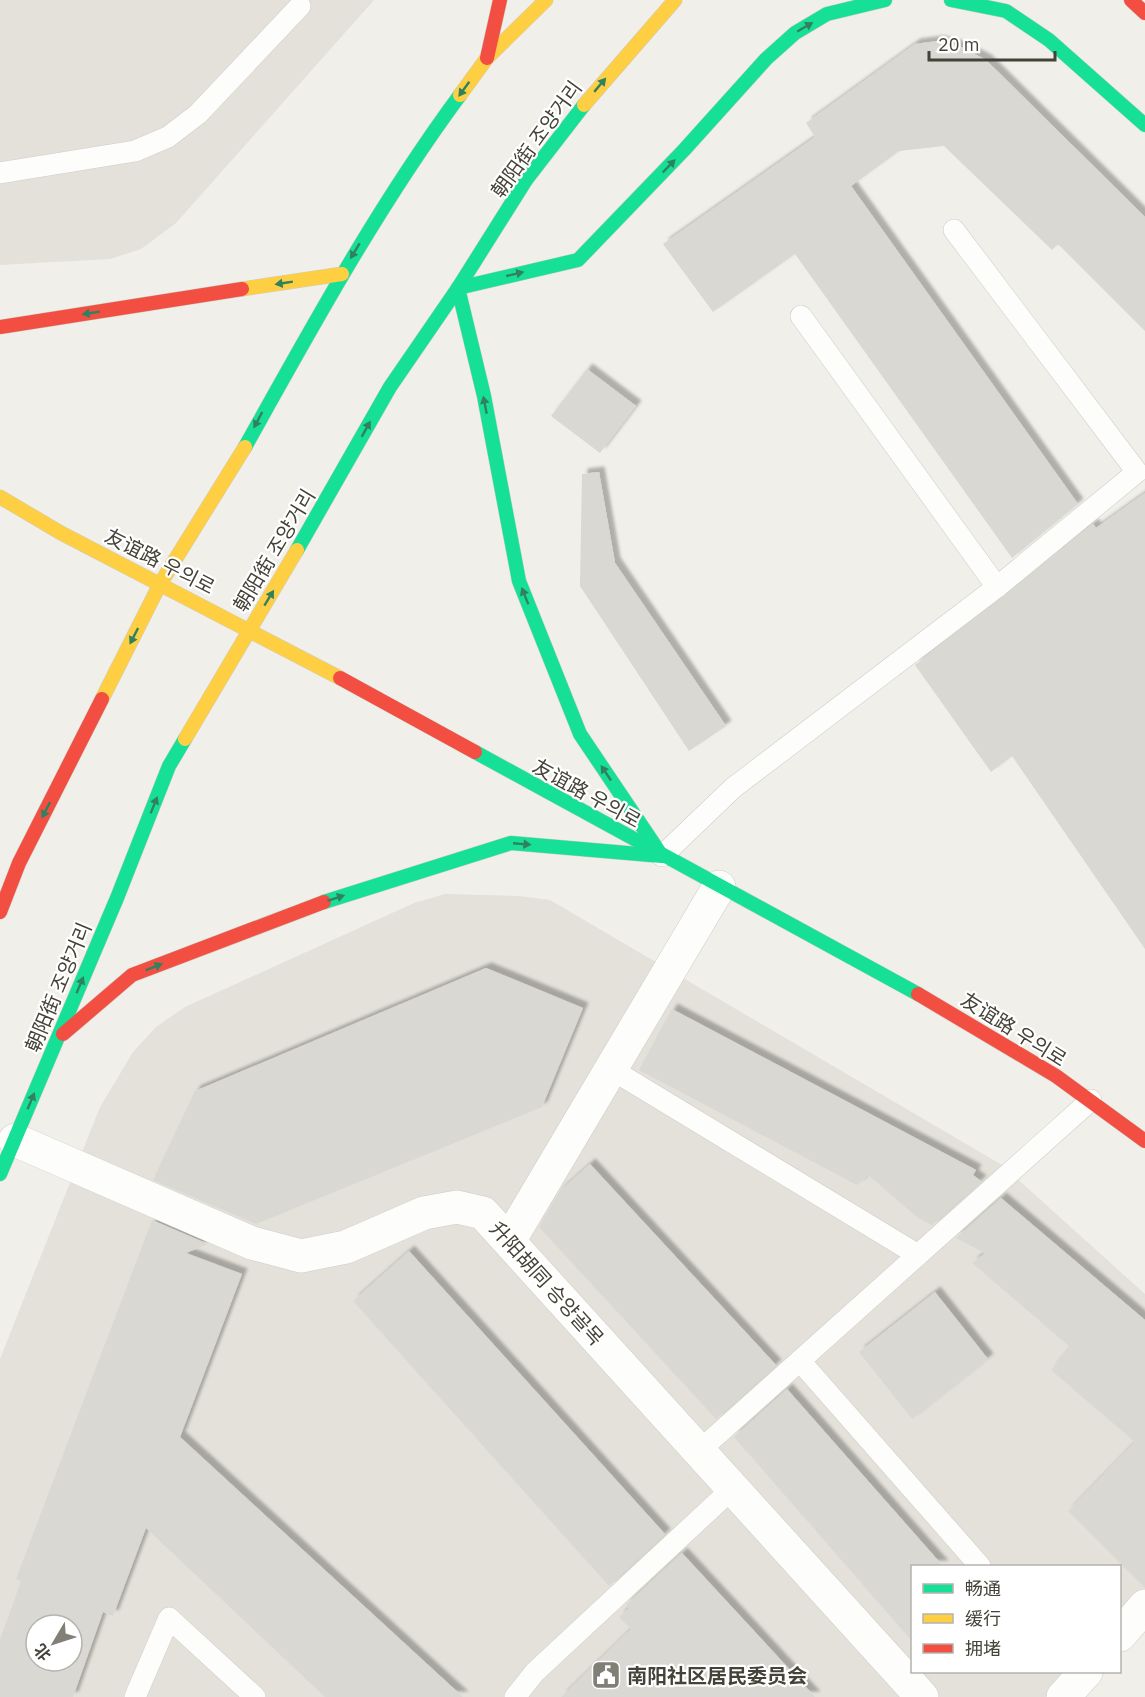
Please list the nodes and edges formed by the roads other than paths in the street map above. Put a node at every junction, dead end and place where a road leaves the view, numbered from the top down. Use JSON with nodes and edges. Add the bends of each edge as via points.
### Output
{"nodes":[{"id":1,"x":500,"y":0,"type":"edge"},
{"id":2,"x":546,"y":0,"type":"edge"},
{"id":3,"x":675,"y":0,"type":"edge"},
{"id":4,"x":885,"y":0,"type":"edge"},
{"id":5,"x":951,"y":0,"type":"edge"},
{"id":6,"x":1131,"y":0,"type":"edge"},
{"id":7,"x":300,"y":6,"type":"dead end"},
{"id":8,"x":1145,"y":13,"type":"edge"},
{"id":9,"x":487,"y":58,"type":"junction"},
{"id":10,"x":1145,"y":125,"type":"edge"},
{"id":11,"x":0,"y":173,"type":"edge"},
{"id":12,"x":954,"y":230,"type":"dead end"},
{"id":13,"x":342,"y":274,"type":"junction"},
{"id":14,"x":458,"y":288,"type":"junction"},
{"id":15,"x":801,"y":316,"type":"dead end"},
{"id":16,"x":0,"y":327,"type":"edge"},
{"id":17,"x":0,"y":497,"type":"edge"},
{"id":18,"x":160,"y":584,"type":"junction"},
{"id":19,"x":997,"y":587,"type":"junction"},
{"id":20,"x":250,"y":629,"type":"junction"},
{"id":21,"x":662,"y":856,"type":"junction"},
{"id":22,"x":719,"y":887,"type":"junction"},
{"id":23,"x":0,"y":912,"type":"edge"},
{"id":24,"x":57,"y":1039,"type":"junction"},
{"id":25,"x":611,"y":1069,"type":"junction"},
{"id":26,"x":1091,"y":1100,"type":"junction"},
{"id":27,"x":15,"y":1140,"type":"junction"},
{"id":28,"x":1145,"y":1141,"type":"edge"},
{"id":29,"x":0,"y":1174,"type":"edge"},
{"id":30,"x":509,"y":1241,"type":"junction"},
{"id":31,"x":918,"y":1255,"type":"junction"},
{"id":32,"x":800,"y":1361,"type":"junction"},
{"id":33,"x":699,"y":1451,"type":"junction"},
{"id":34,"x":733,"y":1488,"type":"junction"},
{"id":35,"x":979,"y":1565,"type":"edge"},
{"id":36,"x":1145,"y":1606,"type":"edge"},
{"id":37,"x":1121,"y":1633,"type":"edge"},
{"id":38,"x":135,"y":1697,"type":"edge"},
{"id":39,"x":255,"y":1697,"type":"edge"},
{"id":40,"x":515,"y":1697,"type":"edge"},
{"id":41,"x":922,"y":1697,"type":"edge"}],
"edges":[{"from":1,"to":9,"type":"main road"},
{"from":2,"to":9,"type":"main road"},
{"from":14,"to":3,"type":"main road","name":"朝阳街 조양거리","one_way":true,"via":[[526,180],[590,97]]},
{"from":14,"to":4,"type":"main road","one_way":true,"via":[[578,260],[795,33],[827,14]]},
{"from":5,"to":10,"type":"main road","via":[[1006,11],[1049,39]]},
{"from":6,"to":8,"type":"main road"},
{"from":7,"to":11,"type":"lane","via":[[198,114],[168,137],[135,152]]},
{"from":9,"to":13,"type":"main road","one_way":true,"via":[[415,156]]},
{"from":12,"to":19,"type":"lane","via":[[1137,472]]},
{"from":13,"to":16,"type":"main road","one_way":true},
{"from":13,"to":18,"type":"main road","one_way":true,"via":[[239,457]]},
{"from":20,"to":14,"type":"main road","name":"朝阳街 조양거리","one_way":true,"via":[[390,387]]},
{"from":21,"to":14,"type":"main road","one_way":true,"via":[[580,734],[519,581]]},
{"from":15,"to":19,"type":"lane"},
{"from":17,"to":18,"type":"main road","name":"友谊路 우의로"},
{"from":18,"to":20,"type":"main road","name":"友谊路 우의로"},
{"from":18,"to":23,"type":"main road","one_way":true,"via":[[19,863]]},
{"from":19,"to":21,"type":"lane","via":[[733,788]]},
{"from":20,"to":21,"type":"main road","name":"友谊路 우의로"},
{"from":24,"to":20,"type":"main road","name":"朝阳街 조양거리","one_way":true,"via":[[169,766]]},
{"from":21,"to":22,"type":"main road","name":"友谊路 우의로"},
{"from":24,"to":21,"type":"main road","one_way":true,"via":[[132,975],[291,912],[511,843]]},
{"from":22,"to":25,"type":"street"},
{"from":22,"to":26,"type":"main road","name":"友谊路 우의로","via":[[904,985]]},
{"from":27,"to":24,"type":"main road","name":"朝阳街 조양거리","one_way":true},
{"from":25,"to":30,"type":"street"},
{"from":25,"to":31,"type":"lane"},
{"from":26,"to":28,"type":"main road","name":"友谊路 우의로"},
{"from":26,"to":31,"type":"lane"},
{"from":27,"to":29,"type":"main road","name":"朝阳街 조양거리"},
{"from":27,"to":30,"type":"street","name":"升阳胡同 승양골목","via":[[252,1244],[301,1256],[346,1247],[424,1212],[457,1207],[483,1213]]},
{"from":30,"to":33,"type":"street","name":"升阳胡同 승양골목"},
{"from":31,"to":32,"type":"lane"},
{"from":32,"to":33,"type":"lane"},
{"from":32,"to":35,"type":"lane"},
{"from":33,"to":34,"type":"street","name":"升阳胡同 승양골목"},
{"from":34,"to":40,"type":"lane","via":[[535,1672]]},
{"from":34,"to":41,"type":"street","name":"升阳胡同 승양골목"},
{"from":36,"to":37,"type":"street"},
{"from":38,"to":39,"type":"lane","via":[[169,1618]]}]}
